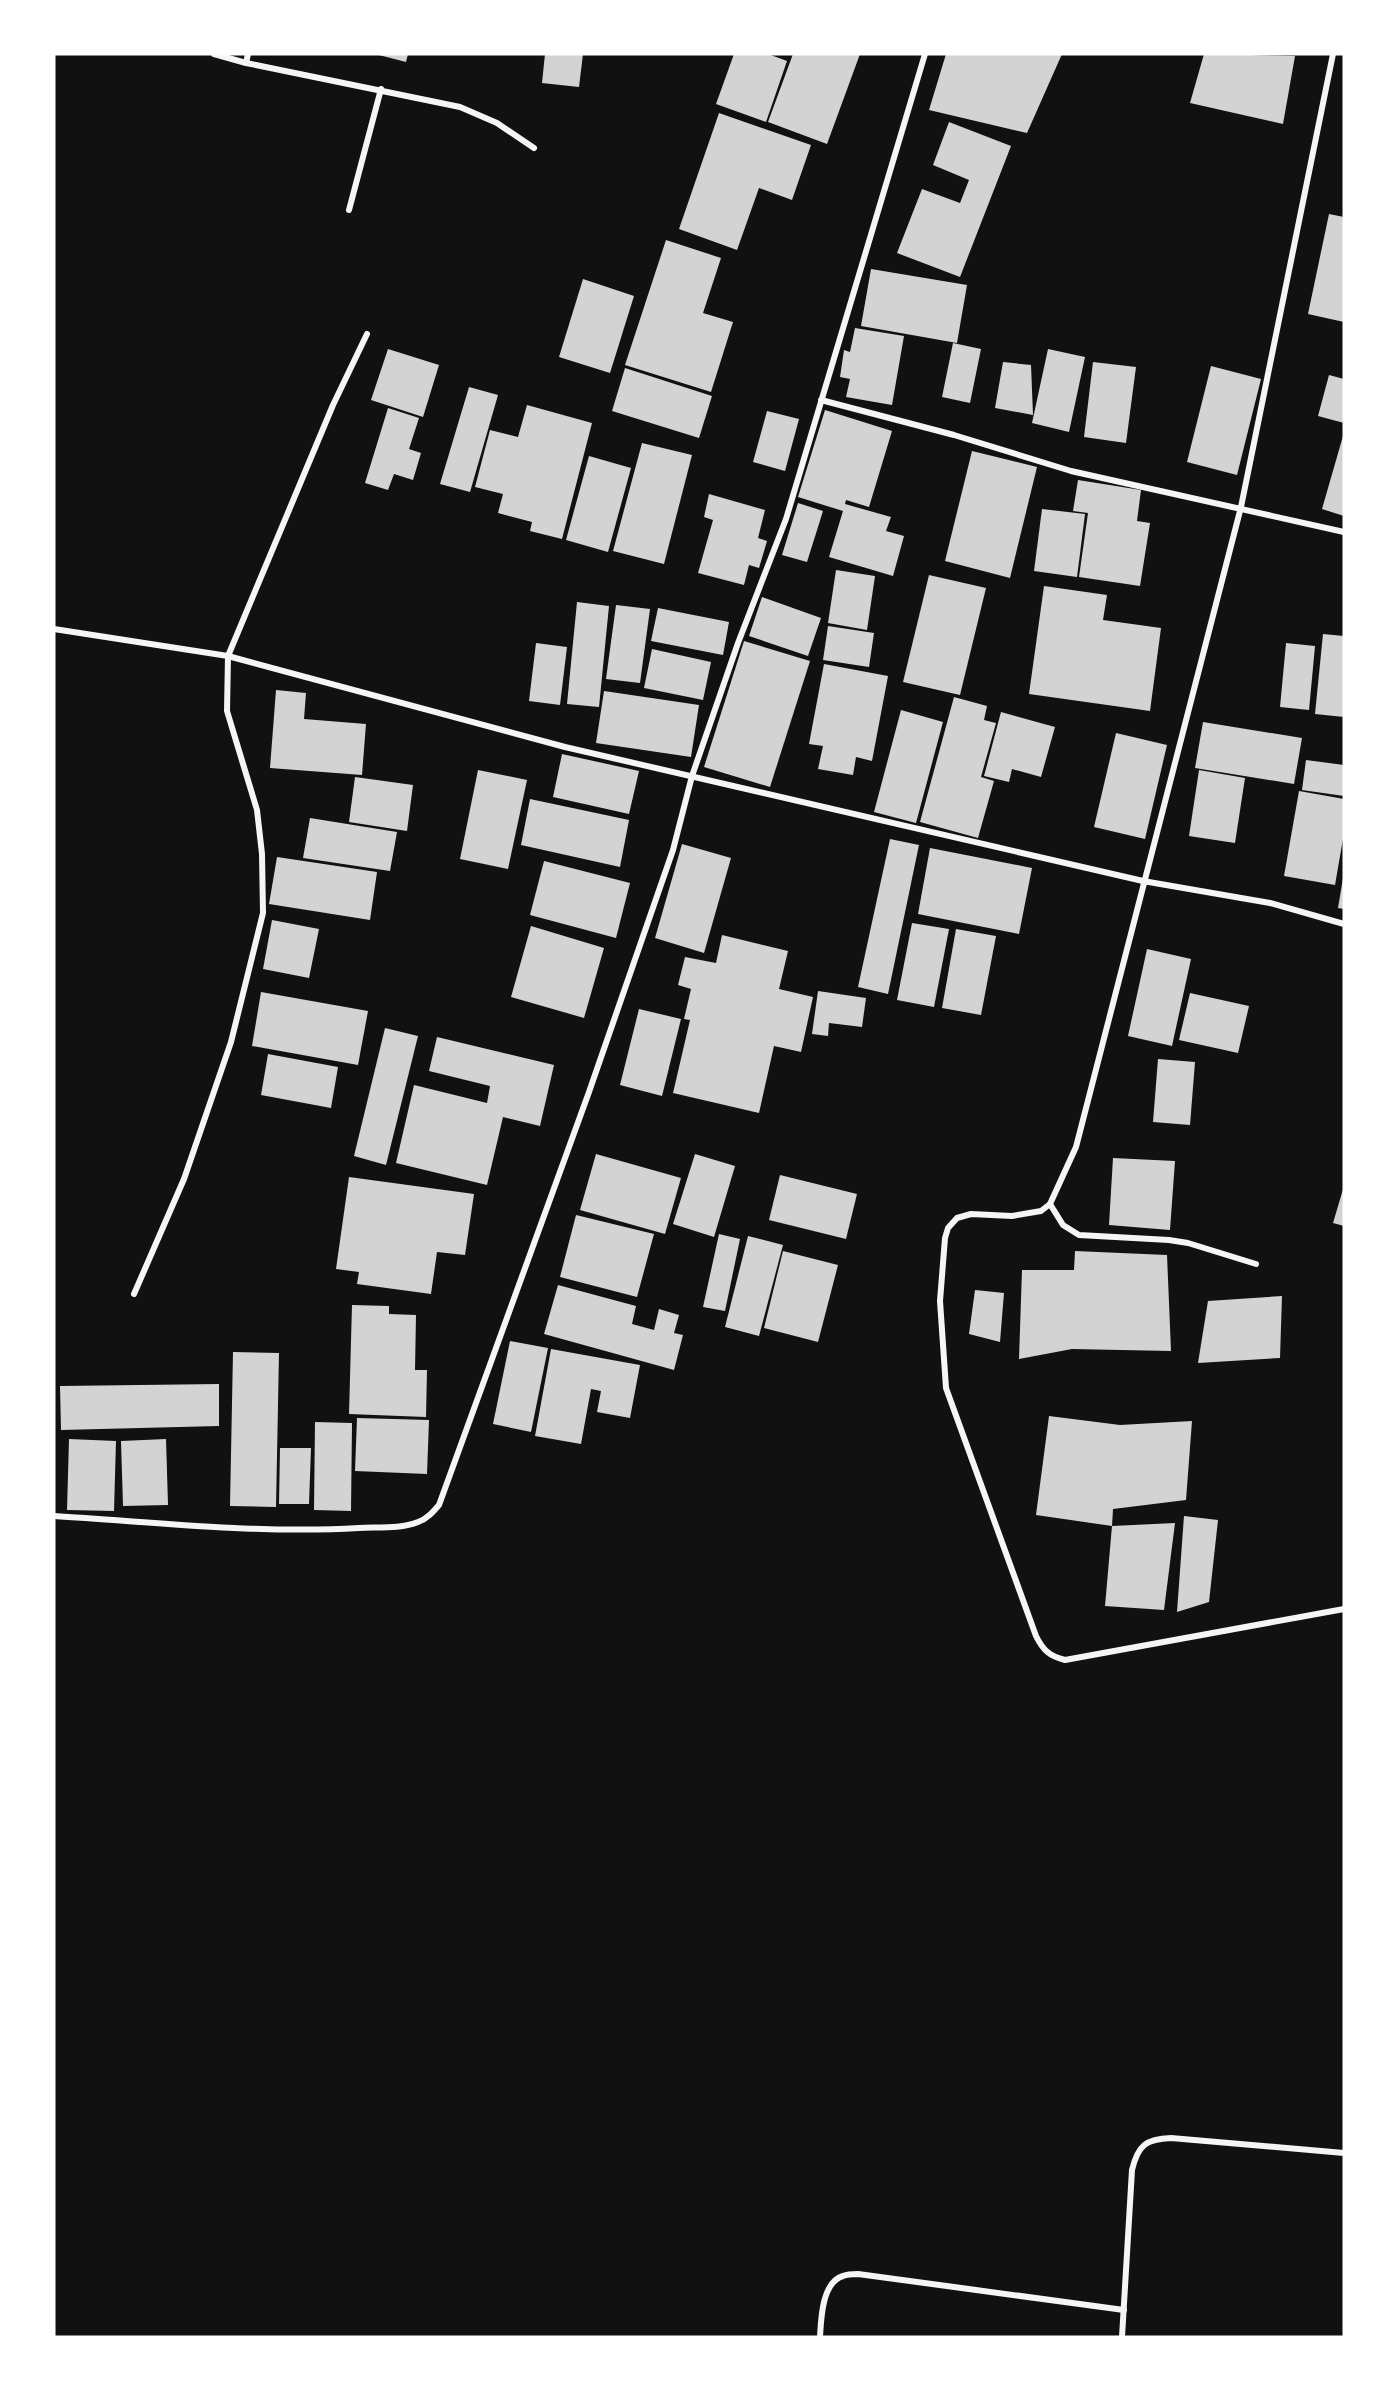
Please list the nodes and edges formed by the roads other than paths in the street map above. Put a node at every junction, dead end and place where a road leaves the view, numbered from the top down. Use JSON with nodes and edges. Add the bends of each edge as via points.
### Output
{"nodes":[{"id":1,"x":214,"y":54,"type":"edge"},
{"id":2,"x":248,"y":54,"type":"edge"},
{"id":3,"x":925,"y":54,"type":"edge"},
{"id":4,"x":1333,"y":54,"type":"edge"},
{"id":5,"x":246,"y":63,"type":"junction"},
{"id":6,"x":381,"y":89,"type":"junction"},
{"id":7,"x":534,"y":148,"type":"dead end"},
{"id":8,"x":349,"y":210,"type":"dead end"},
{"id":9,"x":368,"y":334,"type":"dead end"},
{"id":10,"x":821,"y":400,"type":"junction"},
{"id":11,"x":1241,"y":507,"type":"junction"},
{"id":12,"x":1344,"y":532,"type":"edge"},
{"id":13,"x":54,"y":629,"type":"edge"},
{"id":14,"x":228,"y":656,"type":"junction"},
{"id":15,"x":692,"y":776,"type":"junction"},
{"id":16,"x":1143,"y":881,"type":"junction"},
{"id":17,"x":1344,"y":924,"type":"edge"},
{"id":18,"x":1050,"y":1204,"type":"junction"},
{"id":19,"x":1256,"y":1264,"type":"dead end"},
{"id":20,"x":134,"y":1294,"type":"dead end"},
{"id":21,"x":54,"y":1516,"type":"edge"},
{"id":22,"x":1344,"y":1609,"type":"edge"},
{"id":23,"x":1344,"y":2153,"type":"edge"},
{"id":24,"x":1124,"y":2310,"type":"junction"},
{"id":25,"x":820,"y":2337,"type":"edge"},
{"id":26,"x":1122,"y":2337,"type":"edge"}],
"edges":[{"from":1,"to":5,"type":"street"},
{"from":2,"to":5,"type":"street"},
{"from":3,"to":10,"type":"street"},
{"from":4,"to":11,"type":"street"},
{"from":5,"to":6,"type":"street"},
{"from":6,"to":7,"type":"street","via":[[460,107],[497,123]]},
{"from":6,"to":8,"type":"street"},
{"from":9,"to":14,"type":"street","via":[[333,405]]},
{"from":10,"to":11,"type":"street","via":[[1071,471]]},
{"from":10,"to":15,"type":"street","via":[[786,519]]},
{"from":11,"to":12,"type":"street"},
{"from":11,"to":16,"type":"street"},
{"from":13,"to":14,"type":"street"},
{"from":14,"to":15,"type":"street","via":[[565,747]]},
{"from":14,"to":20,"type":"street","via":[[227,711],[257,810],[263,913],[231,1042],[184,1179]]},
{"from":15,"to":16,"type":"street"},
{"from":15,"to":21,"type":"street","via":[[673,850],[439,1505],[428,1517],[404,1526],[336,1529]]},
{"from":16,"to":17,"type":"street","via":[[1270,903]]},
{"from":16,"to":18,"type":"street","via":[[1076,1147]]},
{"from":18,"to":19,"type":"street","via":[[1063,1225],[1079,1234],[1188,1243]]},
{"from":18,"to":22,"type":"street","via":[[1028,1215],[971,1214],[957,1218],[945,1238],[940,1301],[946,1388],[1043,1650],[1065,1660]]},
{"from":23,"to":24,"type":"street","via":[[1171,2138],[1144,2144],[1136,2154],[1132,2170]]},
{"from":24,"to":25,"type":"street","via":[[858,2274],[841,2276],[831,2284]]},
{"from":24,"to":26,"type":"street"}]}
